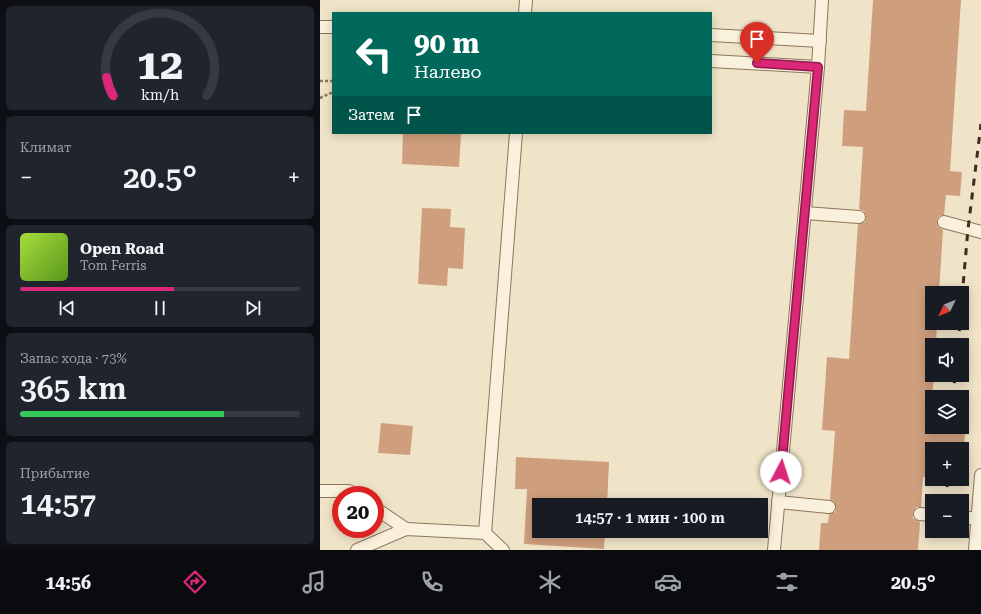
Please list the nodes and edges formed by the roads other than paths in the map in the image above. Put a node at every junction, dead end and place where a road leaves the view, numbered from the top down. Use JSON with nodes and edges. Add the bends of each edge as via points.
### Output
{"nodes":[{"id":1,"x":526,"y":0,"type":"edge"},
{"id":2,"x":822,"y":0,"type":"edge"},
{"id":3,"x":525,"y":12,"type":"edge"},
{"id":4,"x":320,"y":26,"type":"edge"},
{"id":5,"x":332,"y":27,"type":"edge"},
{"id":6,"x":712,"y":35,"type":"edge"},
{"id":7,"x":820,"y":41,"type":"junction"},
{"id":8,"x":712,"y":60,"type":"edge"},
{"id":9,"x":818,"y":67,"type":"junction"},
{"id":10,"x":516,"y":134,"type":"edge"},
{"id":11,"x":805,"y":214,"type":"junction"},
{"id":12,"x":859,"y":217,"type":"dead end"},
{"id":13,"x":944,"y":222,"type":"dead end"},
{"id":14,"x":981,"y":232,"type":"edge"},
{"id":15,"x":981,"y":475,"type":"edge"},
{"id":16,"x":320,"y":492,"type":"edge"},
{"id":17,"x":332,"y":492,"type":"edge"},
{"id":18,"x":778,"y":502,"type":"junction"},
{"id":19,"x":829,"y":507,"type":"dead end"},
{"id":20,"x":384,"y":514,"type":"edge"},
{"id":21,"x":969,"y":518,"type":"edge"},
{"id":22,"x":978,"y":519,"type":"junction"},
{"id":23,"x":406,"y":529,"type":"junction"},
{"id":24,"x":486,"y":533,"type":"junction"},
{"id":25,"x":357,"y":550,"type":"edge"},
{"id":26,"x":503,"y":550,"type":"edge"},
{"id":27,"x":774,"y":550,"type":"edge"},
{"id":28,"x":975,"y":550,"type":"edge"}],
"edges":[{"from":1,"to":3,"type":"lane"},
{"from":2,"to":7,"type":"lane"},
{"from":4,"to":5,"type":"lane"},
{"from":6,"to":7,"type":"lane"},
{"from":7,"to":9,"type":"lane"},
{"from":8,"to":9,"type":"lane"},
{"from":9,"to":11,"type":"lane"},
{"from":10,"to":24,"type":"lane"},
{"from":11,"to":12,"type":"lane"},
{"from":11,"to":18,"type":"lane"},
{"from":13,"to":14,"type":"lane"},
{"from":15,"to":22,"type":"lane"},
{"from":16,"to":17,"type":"lane"},
{"from":18,"to":19,"type":"lane"},
{"from":18,"to":27,"type":"lane"},
{"from":20,"to":23,"type":"lane"},
{"from":21,"to":22,"type":"lane"},
{"from":22,"to":28,"type":"lane"},
{"from":23,"to":24,"type":"lane"},
{"from":23,"to":25,"type":"lane"},
{"from":24,"to":26,"type":"lane"}]}
